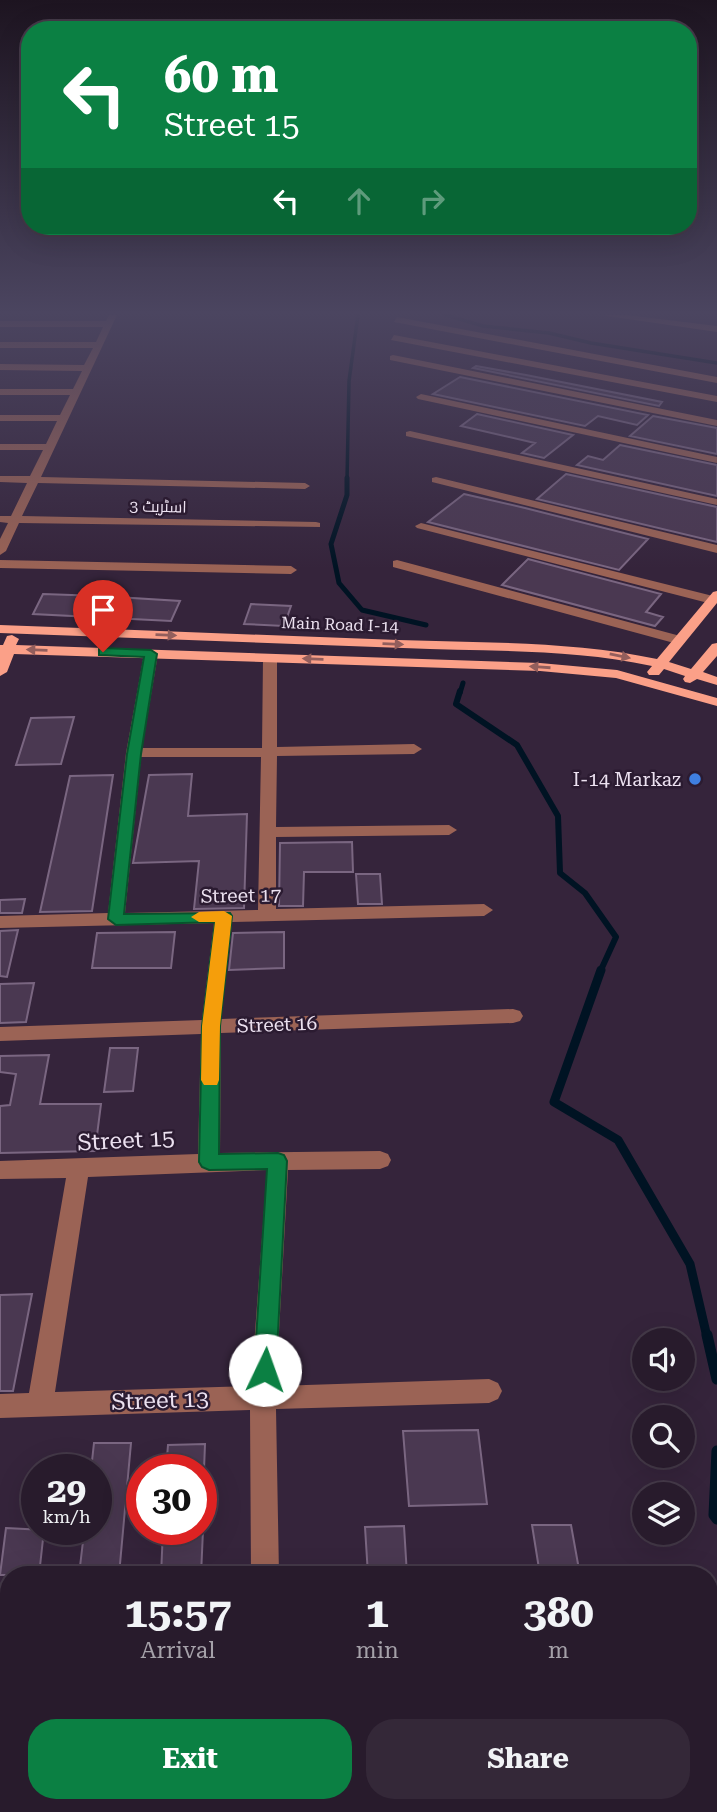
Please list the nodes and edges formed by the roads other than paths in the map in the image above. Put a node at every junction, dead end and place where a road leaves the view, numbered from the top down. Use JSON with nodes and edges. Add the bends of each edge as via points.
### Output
{"nodes":[{"id":1,"x":72,"y":400,"type":"edge"},
{"id":2,"x":433,"y":400,"type":"edge"},
{"id":3,"x":600,"y":400,"type":"edge"},
{"id":4,"x":717,"y":411,"type":"edge"},
{"id":5,"x":0,"y":418,"type":"edge"},
{"id":6,"x":63,"y":418,"type":"junction"},
{"id":7,"x":712,"y":422,"type":"edge"},
{"id":8,"x":410,"y":433,"type":"dead end"},
{"id":9,"x":0,"y":447,"type":"edge"},
{"id":10,"x":51,"y":447,"type":"junction"},
{"id":11,"x":717,"y":460,"type":"edge"},
{"id":12,"x":0,"y":479,"type":"edge"},
{"id":13,"x":37,"y":479,"type":"junction"},
{"id":14,"x":436,"y":480,"type":"dead end"},
{"id":15,"x":305,"y":486,"type":"dead end"},
{"id":16,"x":717,"y":502,"type":"edge"},
{"id":17,"x":0,"y":519,"type":"edge"},
{"id":18,"x":17,"y":519,"type":"junction"},
{"id":19,"x":316,"y":525,"type":"dead end"},
{"id":20,"x":421,"y":526,"type":"dead end"},
{"id":21,"x":717,"y":549,"type":"edge"},
{"id":22,"x":0,"y":551,"type":"edge"},
{"id":23,"x":0,"y":564,"type":"edge"},
{"id":24,"x":397,"y":564,"type":"dead end"},
{"id":25,"x":291,"y":570,"type":"dead end"},
{"id":26,"x":715,"y":597,"type":"edge"},
{"id":27,"x":0,"y":629,"type":"edge"},
{"id":28,"x":16,"y":629,"type":"junction"},
{"id":29,"x":679,"y":640,"type":"junction"},
{"id":30,"x":717,"y":647,"type":"edge"},
{"id":31,"x":4,"y":649,"type":"edge"},
{"id":32,"x":151,"y":654,"type":"junction"},
{"id":33,"x":270,"y":658,"type":"junction"},
{"id":34,"x":661,"y":664,"type":"junction"},
{"id":35,"x":0,"y":672,"type":"edge"},
{"id":36,"x":695,"y":673,"type":"junction"},
{"id":37,"x":647,"y":680,"type":"junction"},
{"id":38,"x":717,"y":681,"type":"edge"},
{"id":39,"x":680,"y":690,"type":"junction"},
{"id":40,"x":717,"y":702,"type":"edge"},
{"id":41,"x":414,"y":749,"type":"dead end"},
{"id":42,"x":269,"y":752,"type":"junction"},
{"id":43,"x":134,"y":754,"type":"junction"},
{"id":44,"x":449,"y":830,"type":"dead end"},
{"id":45,"x":268,"y":832,"type":"junction"},
{"id":46,"x":484,"y":909,"type":"dead end"},
{"id":47,"x":267,"y":915,"type":"junction"},
{"id":48,"x":224,"y":916,"type":"junction"},
{"id":49,"x":116,"y":919,"type":"junction"},
{"id":50,"x":0,"y":922,"type":"edge"},
{"id":51,"x":513,"y":1016,"type":"dead end"},
{"id":52,"x":211,"y":1026,"type":"junction"},
{"id":53,"x":0,"y":1034,"type":"edge"},
{"id":54,"x":380,"y":1160,"type":"dead end"},
{"id":55,"x":278,"y":1161,"type":"junction"},
{"id":56,"x":209,"y":1162,"type":"junction"},
{"id":57,"x":78,"y":1169,"type":"junction"},
{"id":58,"x":0,"y":1170,"type":"edge"},
{"id":59,"x":489,"y":1391,"type":"dead end"},
{"id":60,"x":264,"y":1396,"type":"junction"},
{"id":61,"x":40,"y":1405,"type":"junction"},
{"id":62,"x":0,"y":1406,"type":"edge"},
{"id":63,"x":265,"y":1566,"type":"edge"}],
"edges":[{"from":1,"to":6,"type":"street"},
{"from":2,"to":11,"type":"street"},
{"from":3,"to":7,"type":"street"},
{"from":4,"to":7,"type":"street"},
{"from":5,"to":6,"type":"street"},
{"from":6,"to":10,"type":"street"},
{"from":8,"to":16,"type":"street"},
{"from":9,"to":10,"type":"street"},
{"from":10,"to":13,"type":"street"},
{"from":12,"to":13,"type":"street"},
{"from":13,"to":15,"type":"street"},
{"from":13,"to":18,"type":"street"},
{"from":14,"to":21,"type":"street"},
{"from":17,"to":18,"type":"street","name":"اسٹریٹ 3"},
{"from":18,"to":19,"type":"street","name":"اسٹریٹ 3"},
{"from":18,"to":22,"type":"street"},
{"from":20,"to":26,"type":"street"},
{"from":23,"to":25,"type":"street"},
{"from":24,"to":29,"type":"street"},
{"from":26,"to":29,"type":"main road"},
{"from":27,"to":28,"type":"main road","name":"Main Road I-14"},
{"from":28,"to":31,"type":"main road"},
{"from":28,"to":34,"type":"main road","name":"Main Road I-14","one_way":true,"via":[[533,646],[610,653]]},
{"from":29,"to":34,"type":"main road"},
{"from":30,"to":36,"type":"main road"},
{"from":32,"to":31,"type":"main road","name":"Main Road I-14","one_way":true},
{"from":31,"to":35,"type":"main road"},
{"from":32,"to":33,"type":"main road","name":"Main Road I-14"},
{"from":32,"to":43,"type":"street"},
{"from":37,"to":33,"type":"main road","name":"Main Road I-14","one_way":true,"via":[[540,667]]},
{"from":33,"to":42,"type":"street"},
{"from":34,"to":36,"type":"main road","name":"Main Road I-14"},
{"from":34,"to":37,"type":"main road"},
{"from":36,"to":38,"type":"main road","name":"Main Road I-14"},
{"from":36,"to":39,"type":"main road"},
{"from":37,"to":39,"type":"main road","name":"Main Road I-14"},
{"from":39,"to":40,"type":"main road","name":"Main Road I-14"},
{"from":41,"to":42,"type":"street"},
{"from":42,"to":43,"type":"street"},
{"from":42,"to":45,"type":"street"},
{"from":43,"to":49,"type":"street"},
{"from":44,"to":45,"type":"street"},
{"from":45,"to":47,"type":"street"},
{"from":46,"to":47,"type":"street","name":"Street 17"},
{"from":47,"to":48,"type":"street","name":"Street 17"},
{"from":48,"to":49,"type":"street","name":"Street 17"},
{"from":48,"to":52,"type":"street"},
{"from":49,"to":50,"type":"street","name":"Street 17"},
{"from":51,"to":52,"type":"street","name":"Street 16"},
{"from":52,"to":53,"type":"street","name":"Street 16"},
{"from":52,"to":56,"type":"street"},
{"from":54,"to":55,"type":"street","name":"Street 15"},
{"from":55,"to":56,"type":"street","name":"Street 15"},
{"from":55,"to":60,"type":"street"},
{"from":56,"to":57,"type":"street","name":"Street 15"},
{"from":57,"to":58,"type":"street","name":"Street 15"},
{"from":57,"to":61,"type":"street"},
{"from":59,"to":60,"type":"street","name":"Street 13"},
{"from":60,"to":61,"type":"street","name":"Street 13"},
{"from":60,"to":63,"type":"street"},
{"from":61,"to":62,"type":"street","name":"Street 13"}]}
